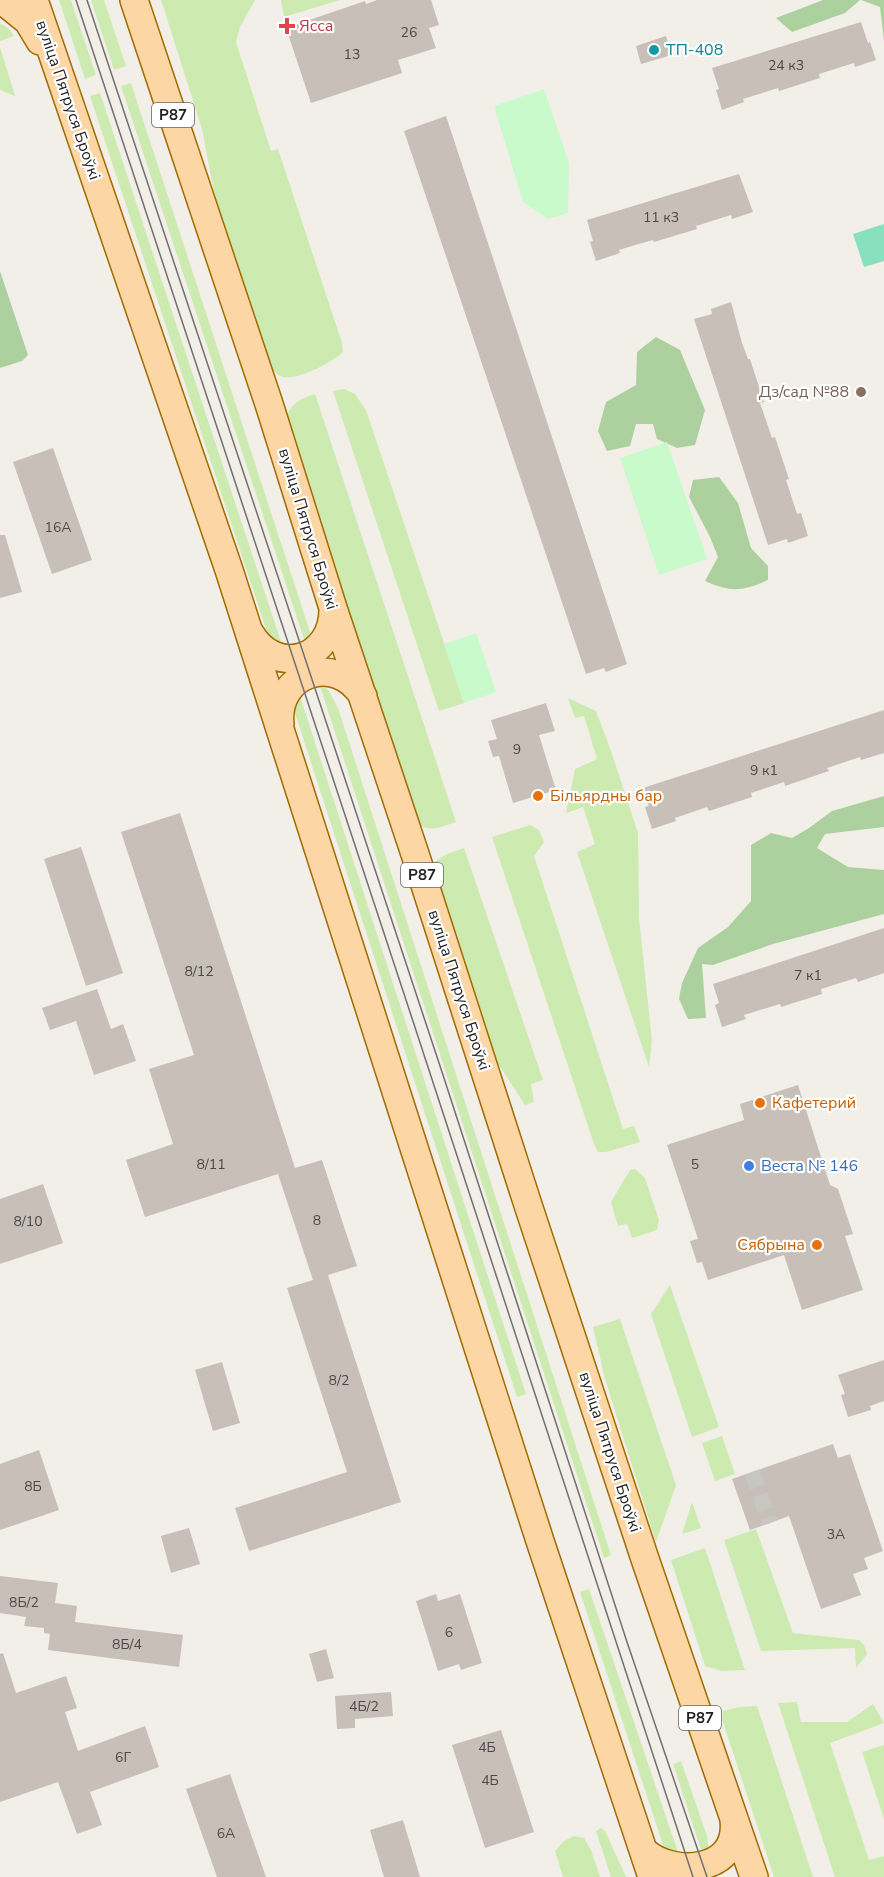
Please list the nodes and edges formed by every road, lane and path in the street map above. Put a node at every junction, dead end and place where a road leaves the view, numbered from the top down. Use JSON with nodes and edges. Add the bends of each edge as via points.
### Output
{"nodes":[{"id":1,"x":2,"y":0,"type":"edge"},
{"id":2,"x":34,"y":0,"type":"edge"},
{"id":3,"x":134,"y":0,"type":"edge"},
{"id":4,"x":148,"y":0,"type":"edge"},
{"id":5,"x":148,"y":40,"type":"junction"},
{"id":6,"x":59,"y":74,"type":"junction"},
{"id":7,"x":333,"y":608,"type":"junction"},
{"id":8,"x":249,"y":632,"type":"junction"},
{"id":9,"x":363,"y":697,"type":"junction"},
{"id":10,"x":280,"y":726,"type":"junction"},
{"id":11,"x":733,"y":1816,"type":"junction"},
{"id":12,"x":642,"y":1848,"type":"junction"},
{"id":13,"x":652,"y":1877,"type":"edge"},
{"id":14,"x":754,"y":1877,"type":"edge"}],
"edges":[{"from":1,"to":6,"type":"main road","via":[[28,21]]},
{"from":2,"to":6,"type":"main road","name":"вуліца Пятруся Броўкі"},
{"from":3,"to":5,"type":"main road","name":"вуліца Пятруся Броўкі","number":"Р87"},
{"from":4,"to":5,"type":"main road"},
{"from":5,"to":7,"type":"main road","name":"вуліца Пятруся Броўкі","number":"Р87"},
{"from":6,"to":8,"type":"main road","name":"вуліца Пятруся Броўкі"},
{"from":7,"to":8,"type":"main road","via":[[326,640],[299,658],[275,657],[255,643]]},
{"from":7,"to":9,"type":"main road","name":"вуліца Пятруся Броўкі","number":"Р87"},
{"from":8,"to":10,"type":"main road","name":"вуліца Пятруся Броўкі"},
{"from":9,"to":10,"type":"main road","via":[[357,687],[339,674],[305,676],[284,696]]},
{"from":9,"to":11,"type":"main road","name":"вуліца Пятруся Броўкі","number":"Р87"},
{"from":10,"to":12,"type":"main road","name":"вуліца Пятруся Броўкі","via":[[536,1530]]},
{"from":11,"to":12,"type":"main road","via":[[735,1829],[728,1852],[716,1866],[699,1875],[666,1872]]},
{"from":11,"to":14,"type":"main road","name":"вуліца Пятруся Броўкі","number":"Р87"},
{"from":12,"to":13,"type":"main road","name":"вуліца Пятруся Броўкі"}]}
